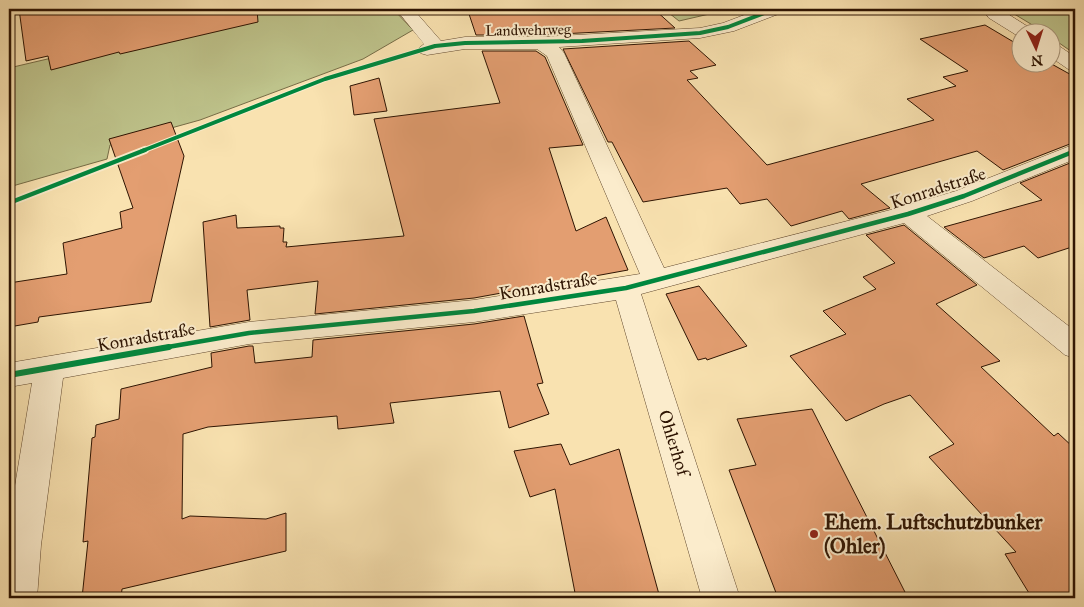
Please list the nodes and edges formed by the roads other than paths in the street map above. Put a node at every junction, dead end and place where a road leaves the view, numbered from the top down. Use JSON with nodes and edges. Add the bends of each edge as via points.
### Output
{"nodes":[{"id":1,"x":404,"y":9,"type":"edge"},
{"id":2,"x":775,"y":9,"type":"edge"},
{"id":3,"x":990,"y":9,"type":"edge"},
{"id":4,"x":1012,"y":25,"type":"edge"},
{"id":5,"x":541,"y":43,"type":"junction"},
{"id":6,"x":1062,"y":57,"type":"edge"},
{"id":7,"x":1075,"y":65,"type":"edge"},
{"id":8,"x":1075,"y":151,"type":"edge"},
{"id":9,"x":908,"y":214,"type":"junction"},
{"id":10,"x":641,"y":284,"type":"junction"},
{"id":11,"x":1075,"y":347,"type":"edge"},
{"id":12,"x":48,"y":369,"type":"junction"},
{"id":13,"x":9,"y":375,"type":"edge"},
{"id":14,"x":15,"y":587,"type":"edge"},
{"id":15,"x":721,"y":598,"type":"edge"}],
"edges":[{"from":1,"to":5,"type":"street","name":"Landwehrweg","via":[[431,47],[464,43]]},
{"from":2,"to":5,"type":"street","name":"Landwehrweg","via":[[728,27],[700,33]]},
{"from":3,"to":4,"type":"street"},
{"from":5,"to":10,"type":"street","name":"Ohlerhof","via":[[555,53]]},
{"from":6,"to":7,"type":"street"},
{"from":8,"to":9,"type":"street","name":"Konradstraße","via":[[964,196]]},
{"from":9,"to":10,"type":"street","name":"Konradstraße"},
{"from":9,"to":11,"type":"street"},
{"from":10,"to":12,"type":"street","name":"Konradstraße","via":[[474,311],[249,333]]},
{"from":10,"to":15,"type":"street","name":"Ohlerhof"},
{"from":12,"to":13,"type":"street","name":"Konradstraße"},
{"from":12,"to":14,"type":"street"}]}
